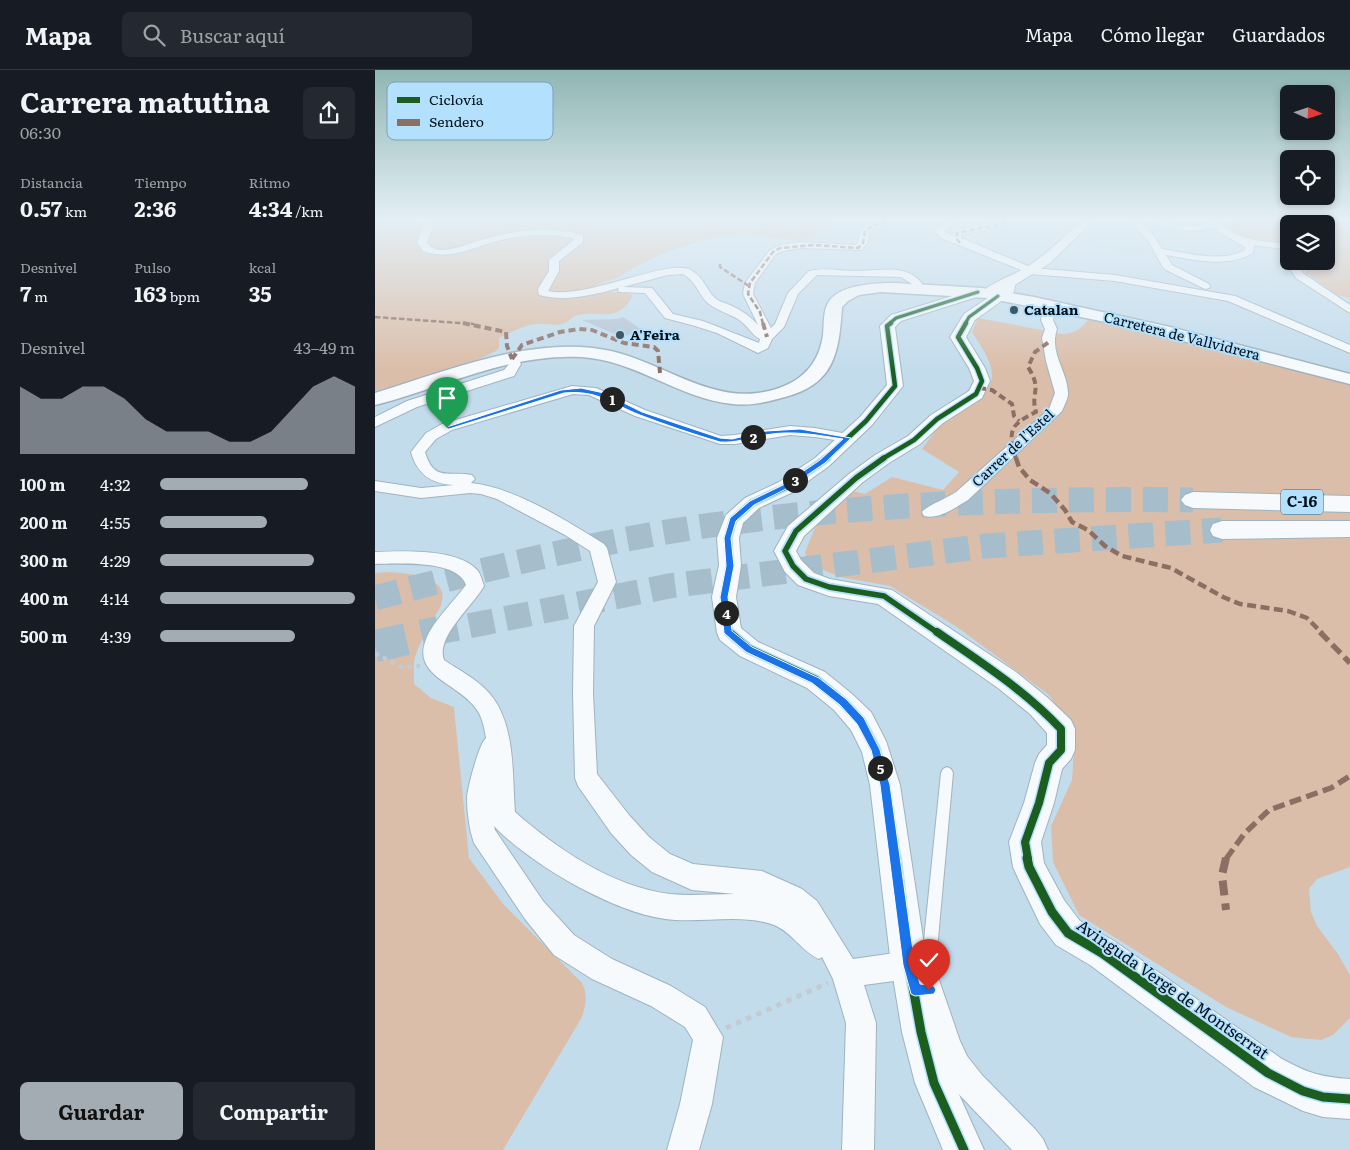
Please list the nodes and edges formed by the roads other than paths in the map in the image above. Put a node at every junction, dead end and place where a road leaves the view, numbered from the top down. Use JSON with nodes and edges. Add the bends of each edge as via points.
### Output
{"nodes":[{"id":1,"x":554,"y":269,"type":"edge"},
{"id":2,"x":761,"y":269,"type":"edge"},
{"id":3,"x":1027,"y":269,"type":"edge"},
{"id":4,"x":1172,"y":269,"type":"edge"},
{"id":5,"x":1296,"y":270,"type":"edge"},
{"id":6,"x":1031,"y":271,"type":"junction"},
{"id":7,"x":597,"y":290,"type":"junction"},
{"id":8,"x":919,"y":290,"type":"junction"},
{"id":9,"x":996,"y":293,"type":"junction"},
{"id":10,"x":1231,"y":298,"type":"junction"},
{"id":11,"x":1050,"y":306,"type":"junction"},
{"id":12,"x":1350,"y":310,"type":"edge"},
{"id":13,"x":767,"y":337,"type":"junction"},
{"id":14,"x":1350,"y":338,"type":"edge"},
{"id":15,"x":1332,"y":341,"type":"junction"},
{"id":16,"x":1350,"y":349,"type":"edge"},
{"id":17,"x":512,"y":359,"type":"junction"},
{"id":18,"x":1350,"y":380,"type":"edge"},
{"id":19,"x":375,"y":399,"type":"edge"},
{"id":20,"x":375,"y":423,"type":"edge"},
{"id":21,"x":848,"y":438,"type":"junction"},
{"id":22,"x":375,"y":486,"type":"edge"},
{"id":23,"x":503,"y":495,"type":"junction"},
{"id":24,"x":1193,"y":500,"type":"tunnel mouth"},
{"id":25,"x":1350,"y":504,"type":"edge"},
{"id":26,"x":930,"y":512,"type":"dead end"},
{"id":27,"x":1350,"y":529,"type":"edge"},
{"id":28,"x":1222,"y":530,"type":"tunnel mouth"},
{"id":29,"x":375,"y":558,"type":"edge"},
{"id":30,"x":497,"y":731,"type":"junction"},
{"id":31,"x":947,"y":773,"type":"dead end"},
{"id":32,"x":846,"y":974,"type":"junction"},
{"id":33,"x":918,"y":982,"type":"junction"},
{"id":34,"x":1350,"y":1099,"type":"edge"},
{"id":35,"x":683,"y":1150,"type":"edge"},
{"id":36,"x":858,"y":1150,"type":"edge"},
{"id":37,"x":964,"y":1150,"type":"edge"},
{"id":38,"x":1032,"y":1150,"type":"edge"}],
"edges":[{"from":1,"to":7,"type":"street","via":[[543,293],[556,297]]},
{"from":2,"to":13,"type":"street","via":[[750,283],[748,294],[760,312]]},
{"from":3,"to":6,"type":"street"},
{"from":4,"to":10,"type":"street"},
{"from":5,"to":12,"type":"street"},
{"from":6,"to":9,"type":"street"},
{"from":6,"to":10,"type":"street","via":[[1115,278]]},
{"from":7,"to":13,"type":"street","via":[[648,290],[669,316],[721,331],[754,348],[764,347]]},
{"from":7,"to":13,"type":"street","via":[[659,273],[685,272],[699,280],[712,301],[735,312]]},
{"from":8,"to":9,"type":"main road","name":"Carretera de Vallvidrera"},
{"from":8,"to":13,"type":"street","via":[[911,278],[902,274],[813,272],[793,293],[780,325]]},
{"from":8,"to":17,"type":"main road","name":"Carretera de Vallvidrera","via":[[866,289],[838,301],[834,306],[830,352],[824,364],[799,386],[765,398],[737,400],[712,396],[639,364],[600,353],[551,352]]},
{"from":9,"to":11,"type":"main road","name":"Carretera de Vallvidrera"},
{"from":9,"to":21,"type":"street","via":[[896,318],[887,326],[895,386]]},
{"from":9,"to":34,"type":"street","name":"Avinguda Verge de Montserrat","via":[[969,317],[958,337],[982,381],[976,394],[856,478],[795,531],[785,550],[793,566],[806,579],[829,587],[884,596],[1007,680],[1061,729],[1061,750],[1049,763],[1025,842],[1029,867],[1052,912],[1068,933],[1102,953],[1269,1073],[1303,1091],[1323,1097]]},
{"from":10,"to":15,"type":"street"},
{"from":11,"to":18,"type":"main road","name":"Carretera de Vallvidrera","via":[[1103,316]]},
{"from":11,"to":26,"type":"street","name":"Carrer de l'Estel","via":[[1048,338],[1062,393],[1055,411],[962,496]]},
{"from":14,"to":15,"type":"street"},
{"from":15,"to":16,"type":"street"},
{"from":17,"to":19,"type":"main road","name":"Carretera de Vallvidrera"},
{"from":17,"to":20,"type":"street","via":[[515,364],[509,373],[412,404]]},
{"from":21,"to":23,"type":"street","via":[[800,430],[720,440],[640,413],[602,394],[581,390],[563,392],[447,428],[431,436],[418,452],[423,468],[431,475],[442,479],[481,479],[496,486]]},
{"from":21,"to":33,"type":"street","via":[[822,462],[785,487],[752,503],[733,520],[728,538],[730,566],[724,597],[729,633],[749,649],[815,680],[861,721],[872,742],[885,785]]},
{"from":22,"to":23,"type":"street","via":[[421,493],[470,488]]},
{"from":23,"to":32,"type":"street","via":[[598,548],[607,582],[584,626],[586,778],[608,810],[640,846],[675,871],[692,877],[762,884],[793,898],[808,910]]},
{"from":24,"to":25,"type":"highway","number":"C-16"},
{"from":27,"to":28,"type":"highway","number":"C-16"},
{"from":29,"to":30,"type":"street","via":[[439,561],[467,570],[473,576],[475,586],[441,629],[431,650],[431,659],[487,706]]},
{"from":30,"to":32,"type":"street","via":[[503,818],[523,837],[571,868],[636,899],[668,907],[765,907],[787,916],[807,929]]},
{"from":30,"to":35,"type":"street","via":[[479,795],[483,834],[534,910],[564,945],[602,969],[661,996],[695,1017],[707,1037],[696,1104]]},
{"from":31,"to":33,"type":"lane","via":[[929,950]]},
{"from":32,"to":33,"type":"street"},
{"from":32,"to":36,"type":"street","via":[[861,1024]]},
{"from":33,"to":37,"type":"street","via":[[921,1032],[934,1083]]},
{"from":33,"to":38,"type":"street","via":[[964,1077]]}]}
